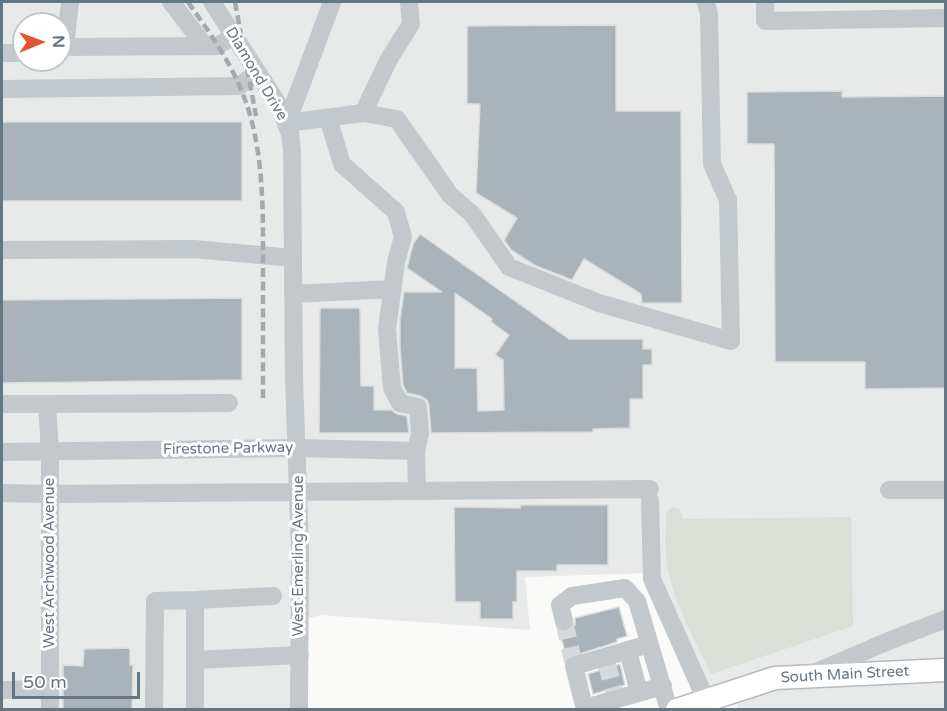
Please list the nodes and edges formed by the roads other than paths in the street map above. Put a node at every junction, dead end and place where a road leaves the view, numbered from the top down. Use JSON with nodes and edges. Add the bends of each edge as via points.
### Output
{"nodes":[{"id":1,"x":171,"y":2,"type":"edge"},
{"id":2,"x":213,"y":2,"type":"edge"},
{"id":3,"x":332,"y":2,"type":"edge"},
{"id":4,"x":409,"y":2,"type":"edge"},
{"id":5,"x":765,"y":2,"type":"edge"},
{"id":6,"x":704,"y":6,"type":"edge"},
{"id":7,"x":945,"y":18,"type":"edge"},
{"id":8,"x":234,"y":36,"type":"junction"},
{"id":9,"x":205,"y":46,"type":"junction"},
{"id":10,"x":72,"y":47,"type":"edge"},
{"id":11,"x":257,"y":73,"type":"junction"},
{"id":12,"x":2,"y":89,"type":"edge"},
{"id":13,"x":363,"y":113,"type":"junction"},
{"id":14,"x":328,"y":118,"type":"junction"},
{"id":15,"x":287,"y":123,"type":"junction"},
{"id":16,"x":2,"y":250,"type":"edge"},
{"id":17,"x":293,"y":258,"type":"junction"},
{"id":18,"x":393,"y":289,"type":"junction"},
{"id":19,"x":293,"y":294,"type":"junction"},
{"id":20,"x":229,"y":403,"type":"dead end"},
{"id":21,"x":2,"y":404,"type":"edge"},
{"id":22,"x":47,"y":404,"type":"junction"},
{"id":23,"x":297,"y":448,"type":"junction"},
{"id":24,"x":416,"y":451,"type":"junction"},
{"id":25,"x":2,"y":452,"type":"edge"},
{"id":26,"x":50,"y":452,"type":"junction"},
{"id":27,"x":417,"y":490,"type":"junction"},
{"id":28,"x":889,"y":490,"type":"dead end"},
{"id":29,"x":945,"y":490,"type":"edge"},
{"id":30,"x":300,"y":491,"type":"junction"},
{"id":31,"x":2,"y":492,"type":"edge"},
{"id":32,"x":50,"y":494,"type":"junction"},
{"id":33,"x":273,"y":596,"type":"dead end"},
{"id":34,"x":195,"y":600,"type":"junction"},
{"id":35,"x":945,"y":619,"type":"edge"},
{"id":36,"x":564,"y":621,"type":"tunnel mouth"},
{"id":37,"x":650,"y":644,"type":"junction"},
{"id":38,"x":628,"y":651,"type":"junction"},
{"id":39,"x":300,"y":655,"type":"junction"},
{"id":40,"x":195,"y":660,"type":"junction"},
{"id":41,"x":945,"y":670,"type":"edge"},
{"id":42,"x":807,"y":676,"type":"junction"},
{"id":43,"x":663,"y":686,"type":"junction"},
{"id":44,"x":50,"y":689,"type":"junction"},
{"id":45,"x":2,"y":690,"type":"edge"},
{"id":46,"x":639,"y":693,"type":"junction"},
{"id":47,"x":706,"y":700,"type":"junction"},
{"id":48,"x":585,"y":709,"type":"edge"},
{"id":49,"x":50,"y":710,"type":"edge"},
{"id":50,"x":154,"y":710,"type":"edge"},
{"id":51,"x":195,"y":710,"type":"edge"},
{"id":52,"x":299,"y":710,"type":"edge"},
{"id":53,"x":669,"y":710,"type":"edge"},
{"id":54,"x":677,"y":710,"type":"edge"}],
"edges":[{"from":1,"to":9,"type":"street"},
{"from":2,"to":8,"type":"street","name":"Diamond Drive"},
{"from":3,"to":15,"type":"street"},
{"from":4,"to":13,"type":"street","via":[[411,24]]},
{"from":5,"to":7,"type":"street","via":[[765,21]]},
{"from":6,"to":13,"type":"street","via":[[712,164],[728,200],[731,341],[599,303],[509,267],[472,214],[450,195],[397,119]]},
{"from":8,"to":9,"type":"street","via":[[217,46]]},
{"from":8,"to":11,"type":"street","name":"Diamond Drive"},
{"from":9,"to":10,"type":"street"},
{"from":11,"to":12,"type":"street","via":[[239,86]]},
{"from":11,"to":15,"type":"street","name":"Diamond Drive"},
{"from":13,"to":14,"type":"street"},
{"from":14,"to":15,"type":"street"},
{"from":14,"to":18,"type":"street","via":[[342,164],[396,212],[403,237]]},
{"from":15,"to":17,"type":"street","name":"Diamond Drive","via":[[292,150]]},
{"from":16,"to":17,"type":"street","via":[[194,249]]},
{"from":17,"to":19,"type":"street","name":"West Emerling Avenue"},
{"from":18,"to":19,"type":"street"},
{"from":18,"to":24,"type":"street","via":[[387,329],[392,388],[400,403],[418,407],[420,434]]},
{"from":19,"to":23,"type":"street","name":"West Emerling Avenue"},
{"from":20,"to":22,"type":"street"},
{"from":21,"to":22,"type":"street"},
{"from":22,"to":26,"type":"street","name":"West Archwood Avenue"},
{"from":23,"to":24,"type":"street","name":"Firestone Parkway"},
{"from":23,"to":26,"type":"street","name":"Firestone Parkway"},
{"from":23,"to":30,"type":"street","name":"West Emerling Avenue"},
{"from":24,"to":27,"type":"street"},
{"from":25,"to":26,"type":"street","name":"Firestone Parkway"},
{"from":26,"to":32,"type":"street","name":"West Archwood Avenue"},
{"from":27,"to":30,"type":"street"},
{"from":27,"to":47,"type":"street","via":[[650,494],[652,579]]},
{"from":28,"to":29,"type":"street"},
{"from":30,"to":32,"type":"street"},
{"from":30,"to":39,"type":"street","name":"West Emerling Avenue"},
{"from":31,"to":32,"type":"street"},
{"from":32,"to":44,"type":"street","name":"West Archwood Avenue"},
{"from":33,"to":34,"type":"street"},
{"from":34,"to":40,"type":"street"},
{"from":34,"to":50,"type":"street","via":[[154,601]]},
{"from":35,"to":42,"type":"street"},
{"from":36,"to":37,"type":"street","via":[[560,605],[572,596],[625,588],[637,601]]},
{"from":37,"to":38,"type":"street"},
{"from":37,"to":43,"type":"street"},
{"from":38,"to":46,"type":"street"},
{"from":38,"to":48,"type":"street","via":[[573,664]]},
{"from":39,"to":40,"type":"street"},
{"from":39,"to":52,"type":"street","name":"West Emerling Avenue"},
{"from":40,"to":51,"type":"street"},
{"from":41,"to":42,"type":"main road","name":"South Main Street"},
{"from":42,"to":47,"type":"main road","name":"South Main Street","via":[[775,678]]},
{"from":43,"to":46,"type":"street"},
{"from":43,"to":53,"type":"street"},
{"from":44,"to":45,"type":"street"},
{"from":44,"to":49,"type":"street","name":"West Archwood Avenue"},
{"from":46,"to":48,"type":"street","via":[[616,695]]},
{"from":47,"to":54,"type":"main road","name":"South Main Street"}]}
